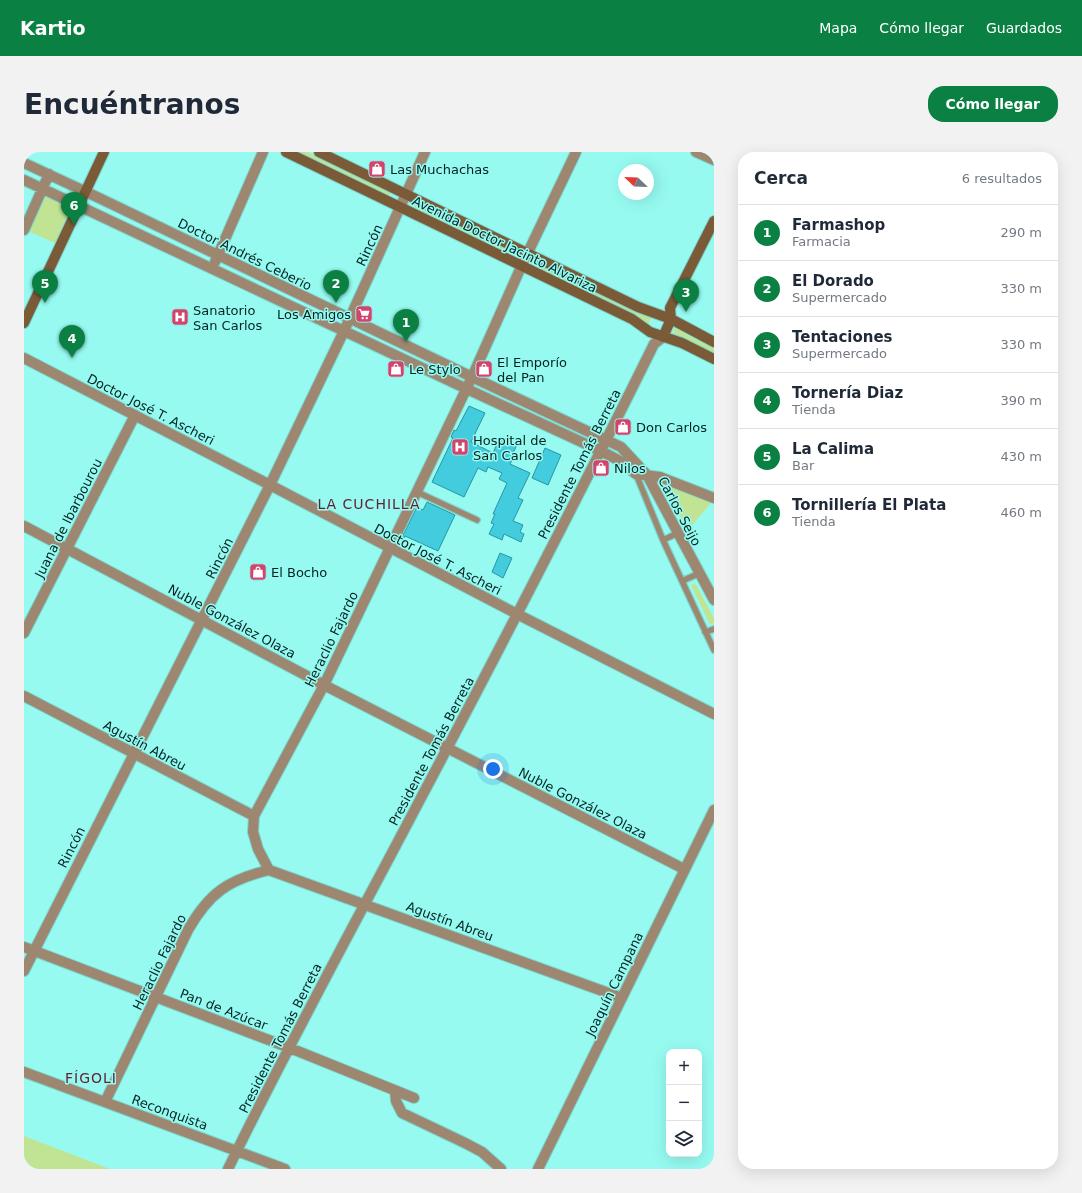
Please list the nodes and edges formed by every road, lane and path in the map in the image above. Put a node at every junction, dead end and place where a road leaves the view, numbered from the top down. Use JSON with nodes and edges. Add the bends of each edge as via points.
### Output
{"nodes":[{"id":1,"x":104,"y":152,"type":"edge"},
{"id":2,"x":263,"y":152,"type":"edge"},
{"id":3,"x":286,"y":152,"type":"edge"},
{"id":4,"x":320,"y":152,"type":"edge"},
{"id":5,"x":425,"y":152,"type":"edge"},
{"id":6,"x":576,"y":152,"type":"edge"},
{"id":7,"x":696,"y":152,"type":"edge"},
{"id":8,"x":714,"y":160,"type":"edge"},
{"id":9,"x":24,"y":163,"type":"edge"},
{"id":10,"x":49,"y":174,"type":"junction"},
{"id":11,"x":24,"y":180,"type":"edge"},
{"id":12,"x":42,"y":189,"type":"junction"},
{"id":13,"x":86,"y":192,"type":"junction"},
{"id":14,"x":407,"y":195,"type":"junction"},
{"id":15,"x":79,"y":206,"type":"junction"},
{"id":16,"x":400,"y":208,"type":"junction"},
{"id":17,"x":714,"y":221,"type":"edge"},
{"id":18,"x":24,"y":230,"type":"edge"},
{"id":19,"x":528,"y":253,"type":"junction"},
{"id":20,"x":218,"y":256,"type":"junction"},
{"id":21,"x":521,"y":266,"type":"junction"},
{"id":22,"x":211,"y":269,"type":"junction"},
{"id":23,"x":670,"y":308,"type":"junction"},
{"id":24,"x":658,"y":314,"type":"junction"},
{"id":25,"x":350,"y":318,"type":"junction"},
{"id":26,"x":671,"y":319,"type":"junction"},
{"id":27,"x":24,"y":323,"type":"edge"},
{"id":28,"x":344,"y":331,"type":"junction"},
{"id":29,"x":650,"y":332,"type":"junction"},
{"id":30,"x":663,"y":337,"type":"junction"},
{"id":31,"x":714,"y":342,"type":"edge"},
{"id":32,"x":654,"y":344,"type":"junction"},
{"id":33,"x":24,"y":358,"type":"edge"},
{"id":34,"x":714,"y":359,"type":"edge"},
{"id":35,"x":472,"y":378,"type":"junction"},
{"id":36,"x":467,"y":390,"type":"junction"},
{"id":37,"x":136,"y":415,"type":"junction"},
{"id":38,"x":607,"y":440,"type":"junction"},
{"id":39,"x":601,"y":451,"type":"junction"},
{"id":40,"x":636,"y":474,"type":"junction"},
{"id":41,"x":647,"y":475,"type":"junction"},
{"id":42,"x":270,"y":485,"type":"junction"},
{"id":43,"x":417,"y":492,"type":"junction"},
{"id":44,"x":714,"y":498,"type":"edge"},
{"id":45,"x":477,"y":520,"type":"dead end"},
{"id":46,"x":24,"y":526,"type":"edge"},
{"id":47,"x":678,"y":533,"type":"junction"},
{"id":48,"x":663,"y":540,"type":"junction"},
{"id":49,"x":67,"y":548,"type":"junction"},
{"id":50,"x":390,"y":548,"type":"junction"},
{"id":51,"x":700,"y":573,"type":"junction"},
{"id":52,"x":682,"y":581,"type":"junction"},
{"id":53,"x":714,"y":600,"type":"edge"},
{"id":54,"x":517,"y":614,"type":"junction"},
{"id":55,"x":202,"y":619,"type":"junction"},
{"id":56,"x":714,"y":629,"type":"edge"},
{"id":57,"x":705,"y":632,"type":"junction"},
{"id":58,"x":24,"y":633,"type":"edge"},
{"id":59,"x":714,"y":650,"type":"edge"},
{"id":60,"x":324,"y":685,"type":"junction"},
{"id":61,"x":24,"y":696,"type":"edge"},
{"id":62,"x":714,"y":714,"type":"edge"},
{"id":63,"x":448,"y":748,"type":"junction"},
{"id":64,"x":133,"y":753,"type":"junction"},
{"id":65,"x":714,"y":810,"type":"edge"},
{"id":66,"x":254,"y":816,"type":"junction"},
{"id":67,"x":684,"y":869,"type":"junction"},
{"id":68,"x":269,"y":870,"type":"junction"},
{"id":69,"x":365,"y":904,"type":"junction"},
{"id":70,"x":29,"y":948,"type":"edge"},
{"id":71,"x":24,"y":971,"type":"edge"},
{"id":72,"x":156,"y":997,"type":"junction"},
{"id":73,"x":622,"y":998,"type":"junction"},
{"id":74,"x":290,"y":1048,"type":"junction"},
{"id":75,"x":24,"y":1072,"type":"edge"},
{"id":76,"x":395,"y":1091,"type":"junction"},
{"id":77,"x":414,"y":1098,"type":"dead end"},
{"id":78,"x":105,"y":1102,"type":"junction"},
{"id":79,"x":237,"y":1151,"type":"junction"},
{"id":80,"x":228,"y":1169,"type":"edge"},
{"id":81,"x":285,"y":1169,"type":"edge"},
{"id":82,"x":501,"y":1169,"type":"edge"},
{"id":83,"x":538,"y":1169,"type":"edge"}],
"edges":[{"from":1,"to":13,"type":"main road"},
{"from":2,"to":20,"type":"street"},
{"from":3,"to":16,"type":"main road","name":"Avenida Doctor Jacinto Alvariza"},
{"from":4,"to":14,"type":"main road","name":"Avenida Doctor Jacinto Alvariza"},
{"from":5,"to":14,"type":"street","name":"Rincón"},
{"from":6,"to":19,"type":"street","name":"Heraclio Fajardo"},
{"from":7,"to":8,"type":"street"},
{"from":9,"to":10,"type":"street","name":"Doctor Andrés Ceberio"},
{"from":10,"to":12,"type":"street"},
{"from":10,"to":13,"type":"street","name":"Doctor Andrés Ceberio"},
{"from":11,"to":12,"type":"street","name":"Doctor Andrés Ceberio"},
{"from":12,"to":15,"type":"street","name":"Doctor Andrés Ceberio"},
{"from":12,"to":18,"type":"street"},
{"from":13,"to":15,"type":"main road"},
{"from":13,"to":20,"type":"street","name":"Doctor Andrés Ceberio"},
{"from":14,"to":16,"type":"street","name":"Rincón"},
{"from":14,"to":19,"type":"main road","name":"Avenida Doctor Jacinto Alvariza"},
{"from":15,"to":22,"type":"street","name":"Doctor Andrés Ceberio"},
{"from":15,"to":27,"type":"main road"},
{"from":16,"to":21,"type":"main road","name":"Avenida Doctor Jacinto Alvariza"},
{"from":16,"to":25,"type":"street","name":"Rincón"},
{"from":17,"to":23,"type":"main road"},
{"from":19,"to":21,"type":"street","name":"Heraclio Fajardo"},
{"from":19,"to":24,"type":"main road","name":"Avenida Doctor Jacinto Alvariza","via":[[638,307]]},
{"from":20,"to":22,"type":"street"},
{"from":20,"to":25,"type":"street","name":"Doctor Andrés Ceberio"},
{"from":21,"to":29,"type":"main road","name":"Avenida Doctor Jacinto Alvariza","via":[[632,319]]},
{"from":21,"to":35,"type":"street","name":"Heraclio Fajardo"},
{"from":22,"to":28,"type":"street","name":"Doctor Andrés Ceberio"},
{"from":23,"to":24,"type":"main road"},
{"from":23,"to":26,"type":"main road","name":"Presidente Tomás Berreta"},
{"from":24,"to":26,"type":"main road","name":"Avenida Doctor Jacinto Alvariza"},
{"from":24,"to":29,"type":"main road"},
{"from":25,"to":28,"type":"street","name":"Rincón"},
{"from":25,"to":35,"type":"street","name":"Doctor Andrés Ceberio"},
{"from":26,"to":30,"type":"main road","name":"Presidente Tomás Berreta"},
{"from":26,"to":31,"type":"main road","name":"Avenida Doctor Jacinto Alvariza"},
{"from":28,"to":36,"type":"street","name":"Doctor Andrés Ceberio"},
{"from":28,"to":42,"type":"street","name":"Rincón"},
{"from":29,"to":30,"type":"main road","name":"Avenida Doctor Jacinto Alvariza"},
{"from":29,"to":32,"type":"street"},
{"from":30,"to":32,"type":"street","name":"Presidente Tomás Berreta"},
{"from":30,"to":34,"type":"main road","name":"Avenida Doctor Jacinto Alvariza","via":[[682,343]]},
{"from":32,"to":38,"type":"street","name":"Presidente Tomás Berreta"},
{"from":33,"to":37,"type":"street","name":"Doctor José T. Ascheri"},
{"from":35,"to":36,"type":"street","name":"Heraclio Fajardo"},
{"from":35,"to":38,"type":"street","name":"Doctor Andrés Ceberio"},
{"from":36,"to":39,"type":"street","name":"Doctor Andrés Ceberio"},
{"from":36,"to":43,"type":"street","name":"Heraclio Fajardo"},
{"from":37,"to":42,"type":"street","name":"Doctor José T. Ascheri"},
{"from":37,"to":49,"type":"street","name":"Juana de Ibarbourou"},
{"from":38,"to":39,"type":"street","name":"Presidente Tomás Berreta"},
{"from":38,"to":41,"type":"street","name":"Doctor Andrés Ceberio","via":[[621,447]]},
{"from":39,"to":40,"type":"street","name":"Doctor Andrés Ceberio","via":[[620,461]]},
{"from":39,"to":54,"type":"street","name":"Presidente Tomás Berreta"},
{"from":40,"to":41,"type":"street"},
{"from":40,"to":48,"type":"lane"},
{"from":41,"to":44,"type":"street","via":[[660,477]]},
{"from":41,"to":47,"type":"street","name":"Carlos Seijo"},
{"from":42,"to":50,"type":"street","name":"Doctor José T. Ascheri"},
{"from":42,"to":55,"type":"street","name":"Rincón"},
{"from":43,"to":45,"type":"lane"},
{"from":43,"to":50,"type":"street","name":"Heraclio Fajardo"},
{"from":46,"to":49,"type":"street","name":"Nuble González Olaza"},
{"from":47,"to":48,"type":"lane"},
{"from":47,"to":51,"type":"street","name":"Carlos Seijo"},
{"from":48,"to":52,"type":"lane"},
{"from":49,"to":55,"type":"street","name":"Nuble González Olaza"},
{"from":49,"to":58,"type":"street","name":"Juana de Ibarbourou"},
{"from":50,"to":54,"type":"street","name":"Doctor José T. Ascheri"},
{"from":50,"to":60,"type":"street","name":"Heraclio Fajardo"},
{"from":51,"to":52,"type":"lane"},
{"from":51,"to":53,"type":"street","name":"Carlos Seijo"},
{"from":52,"to":57,"type":"lane"},
{"from":54,"to":62,"type":"street","name":"Doctor José T. Ascheri"},
{"from":54,"to":63,"type":"street","name":"Presidente Tomás Berreta"},
{"from":55,"to":60,"type":"street","name":"Nuble González Olaza"},
{"from":55,"to":64,"type":"street","name":"Rincón"},
{"from":56,"to":57,"type":"lane"},
{"from":57,"to":59,"type":"lane"},
{"from":60,"to":63,"type":"street","name":"Nuble González Olaza"},
{"from":60,"to":66,"type":"street","name":"Heraclio Fajardo"},
{"from":61,"to":64,"type":"street","name":"Agustín Abreu"},
{"from":63,"to":67,"type":"street","name":"Nuble González Olaza"},
{"from":63,"to":69,"type":"street","name":"Presidente Tomás Berreta"},
{"from":64,"to":66,"type":"street","name":"Agustín Abreu"},
{"from":64,"to":70,"type":"street","name":"Rincón"},
{"from":65,"to":67,"type":"street","name":"Joaquín Campana"},
{"from":66,"to":68,"type":"street","name":"Heraclio Fajardo","via":[[253,832],[260,854]]},
{"from":67,"to":73,"type":"street","name":"Joaquín Campana"},
{"from":68,"to":69,"type":"street","name":"Agustín Abreu"},
{"from":68,"to":72,"type":"street","name":"Heraclio Fajardo","via":[[234,882],[208,901],[188,930]]},
{"from":69,"to":73,"type":"street","name":"Agustín Abreu"},
{"from":69,"to":74,"type":"street","name":"Presidente Tomás Berreta"},
{"from":70,"to":71,"type":"street","name":"Rincón"},
{"from":70,"to":72,"type":"street","name":"Pan de Azúcar"},
{"from":72,"to":74,"type":"street","name":"Pan de Azúcar"},
{"from":72,"to":78,"type":"street","name":"Heraclio Fajardo"},
{"from":73,"to":83,"type":"street","name":"Joaquín Campana"},
{"from":74,"to":76,"type":"street","name":"Pan de Azúcar"},
{"from":74,"to":79,"type":"street","name":"Presidente Tomás Berreta"},
{"from":75,"to":78,"type":"street","name":"Reconquista"},
{"from":76,"to":77,"type":"street","name":"Pan de Azúcar"},
{"from":76,"to":82,"type":"street","via":[[396,1101],[402,1113],[482,1152]]},
{"from":78,"to":79,"type":"street","name":"Reconquista"},
{"from":79,"to":80,"type":"street","name":"Presidente Tomás Berreta"},
{"from":79,"to":81,"type":"street","name":"Reconquista"}]}
